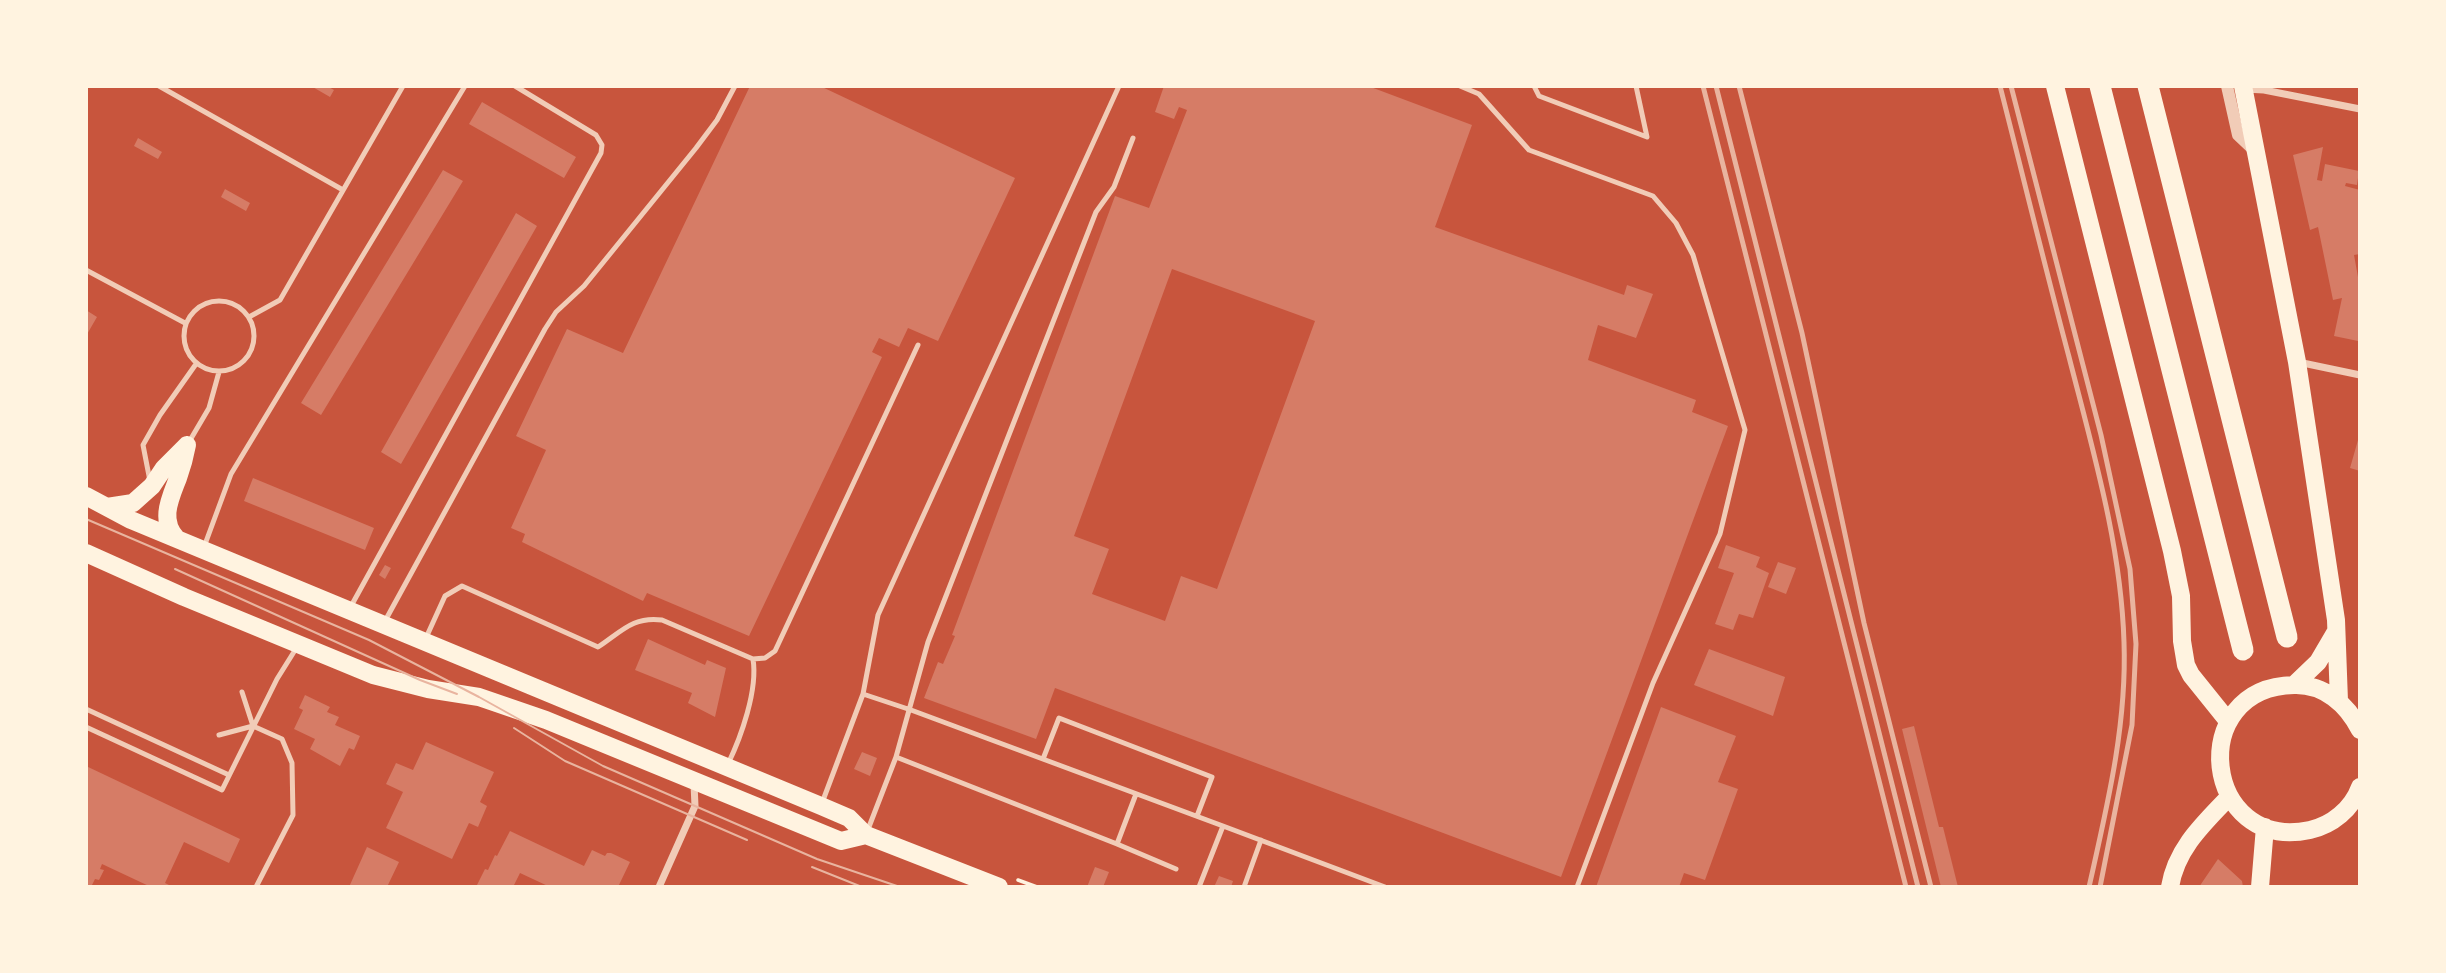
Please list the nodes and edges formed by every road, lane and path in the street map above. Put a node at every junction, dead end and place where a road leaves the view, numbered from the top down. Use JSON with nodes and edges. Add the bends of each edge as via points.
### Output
{"nodes":[{"id":1,"x":159,"y":86,"type":"edge"},
{"id":2,"x":403,"y":86,"type":"edge"},
{"id":3,"x":465,"y":86,"type":"edge"},
{"id":4,"x":515,"y":86,"type":"edge"},
{"id":5,"x":736,"y":86,"type":"edge"},
{"id":6,"x":1119,"y":86,"type":"edge"},
{"id":7,"x":1460,"y":86,"type":"edge"},
{"id":8,"x":1534,"y":86,"type":"edge"},
{"id":9,"x":1636,"y":86,"type":"edge"},
{"id":10,"x":2055,"y":86,"type":"edge"},
{"id":11,"x":2100,"y":86,"type":"edge"},
{"id":12,"x":2148,"y":86,"type":"edge"},
{"id":13,"x":2238,"y":87,"type":"edge"},
{"id":14,"x":2360,"y":109,"type":"edge"},
{"id":15,"x":1133,"y":138,"type":"dead end"},
{"id":16,"x":343,"y":190,"type":"junction"},
{"id":17,"x":86,"y":270,"type":"edge"},
{"id":18,"x":249,"y":317,"type":"junction"},
{"id":19,"x":185,"y":323,"type":"junction"},
{"id":20,"x":918,"y":345,"type":"dead end"},
{"id":21,"x":2297,"y":362,"type":"junction"},
{"id":22,"x":197,"y":364,"type":"junction"},
{"id":23,"x":219,"y":372,"type":"junction"},
{"id":24,"x":2360,"y":375,"type":"edge"},
{"id":25,"x":187,"y":445,"type":"junction"},
{"id":26,"x":152,"y":486,"type":"junction"},
{"id":27,"x":86,"y":496,"type":"edge"},
{"id":28,"x":107,"y":507,"type":"junction"},
{"id":29,"x":177,"y":539,"type":"junction"},
{"id":30,"x":203,"y":550,"type":"junction"},
{"id":31,"x":86,"y":553,"type":"edge"},
{"id":32,"x":349,"y":609,"type":"junction"},
{"id":33,"x":384,"y":624,"type":"junction"},
{"id":34,"x":2335,"y":633,"type":"junction"},
{"id":35,"x":2287,"y":637,"type":"dead end"},
{"id":36,"x":424,"y":643,"type":"junction"},
{"id":37,"x":298,"y":644,"type":"junction"},
{"id":38,"x":2243,"y":650,"type":"dead end"},
{"id":39,"x":752,"y":659,"type":"junction"},
{"id":40,"x":2294,"y":685,"type":"junction"},
{"id":41,"x":242,"y":692,"type":"dead end"},
{"id":42,"x":863,"y":694,"type":"junction"},
{"id":43,"x":2339,"y":701,"type":"junction"},
{"id":44,"x":86,"y":709,"type":"edge"},
{"id":45,"x":911,"y":710,"type":"junction"},
{"id":46,"x":2228,"y":721,"type":"junction"},
{"id":47,"x":253,"y":726,"type":"junction"},
{"id":48,"x":86,"y":727,"type":"edge"},
{"id":49,"x":2360,"y":730,"type":"edge"},
{"id":50,"x":219,"y":735,"type":"dead end"},
{"id":51,"x":682,"y":748,"type":"junction"},
{"id":52,"x":896,"y":757,"type":"junction"},
{"id":53,"x":1043,"y":759,"type":"junction"},
{"id":54,"x":727,"y":767,"type":"junction"},
{"id":55,"x":229,"y":775,"type":"junction"},
{"id":56,"x":694,"y":782,"type":"junction"},
{"id":57,"x":2359,"y":793,"type":"edge"},
{"id":58,"x":1136,"y":794,"type":"junction"},
{"id":59,"x":2229,"y":797,"type":"junction"},
{"id":60,"x":821,"y":806,"type":"junction"},
{"id":61,"x":1198,"y":816,"type":"junction"},
{"id":62,"x":1223,"y":826,"type":"junction"},
{"id":63,"x":2265,"y":827,"type":"junction"},
{"id":64,"x":866,"y":835,"type":"junction"},
{"id":65,"x":1261,"y":841,"type":"junction"},
{"id":66,"x":1117,"y":844,"type":"junction"},
{"id":67,"x":1176,"y":869,"type":"dead end"},
{"id":68,"x":256,"y":887,"type":"edge"},
{"id":69,"x":659,"y":887,"type":"edge"},
{"id":70,"x":999,"y":887,"type":"edge"},
{"id":71,"x":1199,"y":887,"type":"edge"},
{"id":72,"x":1244,"y":887,"type":"edge"},
{"id":73,"x":1385,"y":887,"type":"edge"},
{"id":74,"x":1577,"y":887,"type":"edge"},
{"id":75,"x":2170,"y":887,"type":"edge"},
{"id":76,"x":2260,"y":887,"type":"edge"}],
"edges":[{"from":1,"to":16,"type":"lane"},
{"from":2,"to":16,"type":"lane"},
{"from":3,"to":30,"type":"lane","via":[[231,474]]},
{"from":4,"to":32,"type":"lane","via":[[596,135],[601,153]]},
{"from":5,"to":33,"type":"lane","via":[[696,148],[584,286],[556,312]]},
{"from":6,"to":42,"type":"lane","via":[[878,615]]},
{"from":7,"to":74,"type":"lane","via":[[1479,94],[1529,150],[1653,195],[1676,223],[1692,256],[1745,430],[1720,534],[1653,683]]},
{"from":8,"to":9,"type":"lane","via":[[1539,96],[1647,137]]},
{"from":10,"to":46,"type":"main road","via":[[2172,551],[2182,596],[2186,665]]},
{"from":11,"to":38,"type":"highway"},
{"from":12,"to":35,"type":"highway"},
{"from":13,"to":14,"type":"street"},
{"from":13,"to":21,"type":"main road","via":[[2258,154]]},
{"from":15,"to":45,"type":"lane","via":[[1114,187],[1096,212],[928,642]]},
{"from":16,"to":18,"type":"lane","via":[[280,300]]},
{"from":17,"to":19,"type":"lane"},
{"from":18,"to":19,"type":"lane","via":[[228,302],[215,301],[202,305]]},
{"from":18,"to":23,"type":"lane","via":[[255,338],[252,350],[242,363]]},
{"from":19,"to":22,"type":"lane","via":[[184,346]]},
{"from":20,"to":39,"type":"lane","via":[[775,651]]},
{"from":21,"to":24,"type":"street"},
{"from":21,"to":34,"type":"main road"},
{"from":22,"to":23,"type":"lane"},
{"from":22,"to":26,"type":"lane","via":[[143,445]]},
{"from":23,"to":25,"type":"lane","via":[[209,408]]},
{"from":25,"to":26,"type":"main road"},
{"from":25,"to":29,"type":"main road","via":[[168,503],[168,524]]},
{"from":26,"to":28,"type":"main road","via":[[128,505]]},
{"from":27,"to":28,"type":"main road"},
{"from":28,"to":29,"type":"main road"},
{"from":29,"to":30,"type":"main road"},
{"from":30,"to":32,"type":"main road"},
{"from":31,"to":37,"type":"main road"},
{"from":32,"to":33,"type":"main road"},
{"from":33,"to":36,"type":"main road"},
{"from":34,"to":40,"type":"main road","via":[[2318,662]]},
{"from":34,"to":43,"type":"main road"},
{"from":36,"to":39,"type":"lane","via":[[445,596],[462,586],[598,647],[646,617]]},
{"from":36,"to":51,"type":"main road"},
{"from":37,"to":47,"type":"lane"},
{"from":37,"to":56,"type":"main road","via":[[373,675],[479,697],[546,720]]},
{"from":39,"to":54,"type":"lane","via":[[755,672],[750,698]]},
{"from":40,"to":43,"type":"main road","via":[[2318,689]]},
{"from":40,"to":46,"type":"main road","via":[[2268,689],[2245,701]]},
{"from":41,"to":47,"type":"lane"},
{"from":42,"to":45,"type":"lane"},
{"from":42,"to":60,"type":"lane"},
{"from":43,"to":49,"type":"main road"},
{"from":44,"to":55,"type":"lane"},
{"from":45,"to":52,"type":"lane"},
{"from":45,"to":53,"type":"lane"},
{"from":46,"to":59,"type":"main road","via":[[2218,759]]},
{"from":47,"to":50,"type":"lane"},
{"from":47,"to":55,"type":"lane"},
{"from":47,"to":68,"type":"lane","via":[[282,739],[292,763],[293,802],[293,816]]},
{"from":48,"to":55,"type":"lane","via":[[222,790]]},
{"from":51,"to":54,"type":"main road"},
{"from":51,"to":56,"type":"main road"},
{"from":52,"to":64,"type":"lane"},
{"from":52,"to":66,"type":"lane"},
{"from":53,"to":58,"type":"lane"},
{"from":53,"to":61,"type":"lane","via":[[1059,718],[1212,777]]},
{"from":54,"to":60,"type":"main road"},
{"from":56,"to":64,"type":"main road","via":[[841,841]]},
{"from":56,"to":69,"type":"street","via":[[695,806]]},
{"from":57,"to":63,"type":"main road","via":[[2347,809],[2317,828],[2291,832]]},
{"from":58,"to":61,"type":"lane"},
{"from":58,"to":66,"type":"lane"},
{"from":59,"to":63,"type":"main road","via":[[2245,815]]},
{"from":59,"to":75,"type":"main road","via":[[2196,831],[2174,869]]},
{"from":60,"to":64,"type":"main road","via":[[849,818]]},
{"from":61,"to":62,"type":"lane"},
{"from":62,"to":65,"type":"lane"},
{"from":62,"to":71,"type":"lane"},
{"from":63,"to":76,"type":"main road"},
{"from":64,"to":70,"type":"main road"},
{"from":65,"to":72,"type":"lane"},
{"from":65,"to":73,"type":"lane"},
{"from":66,"to":67,"type":"lane"}]}
